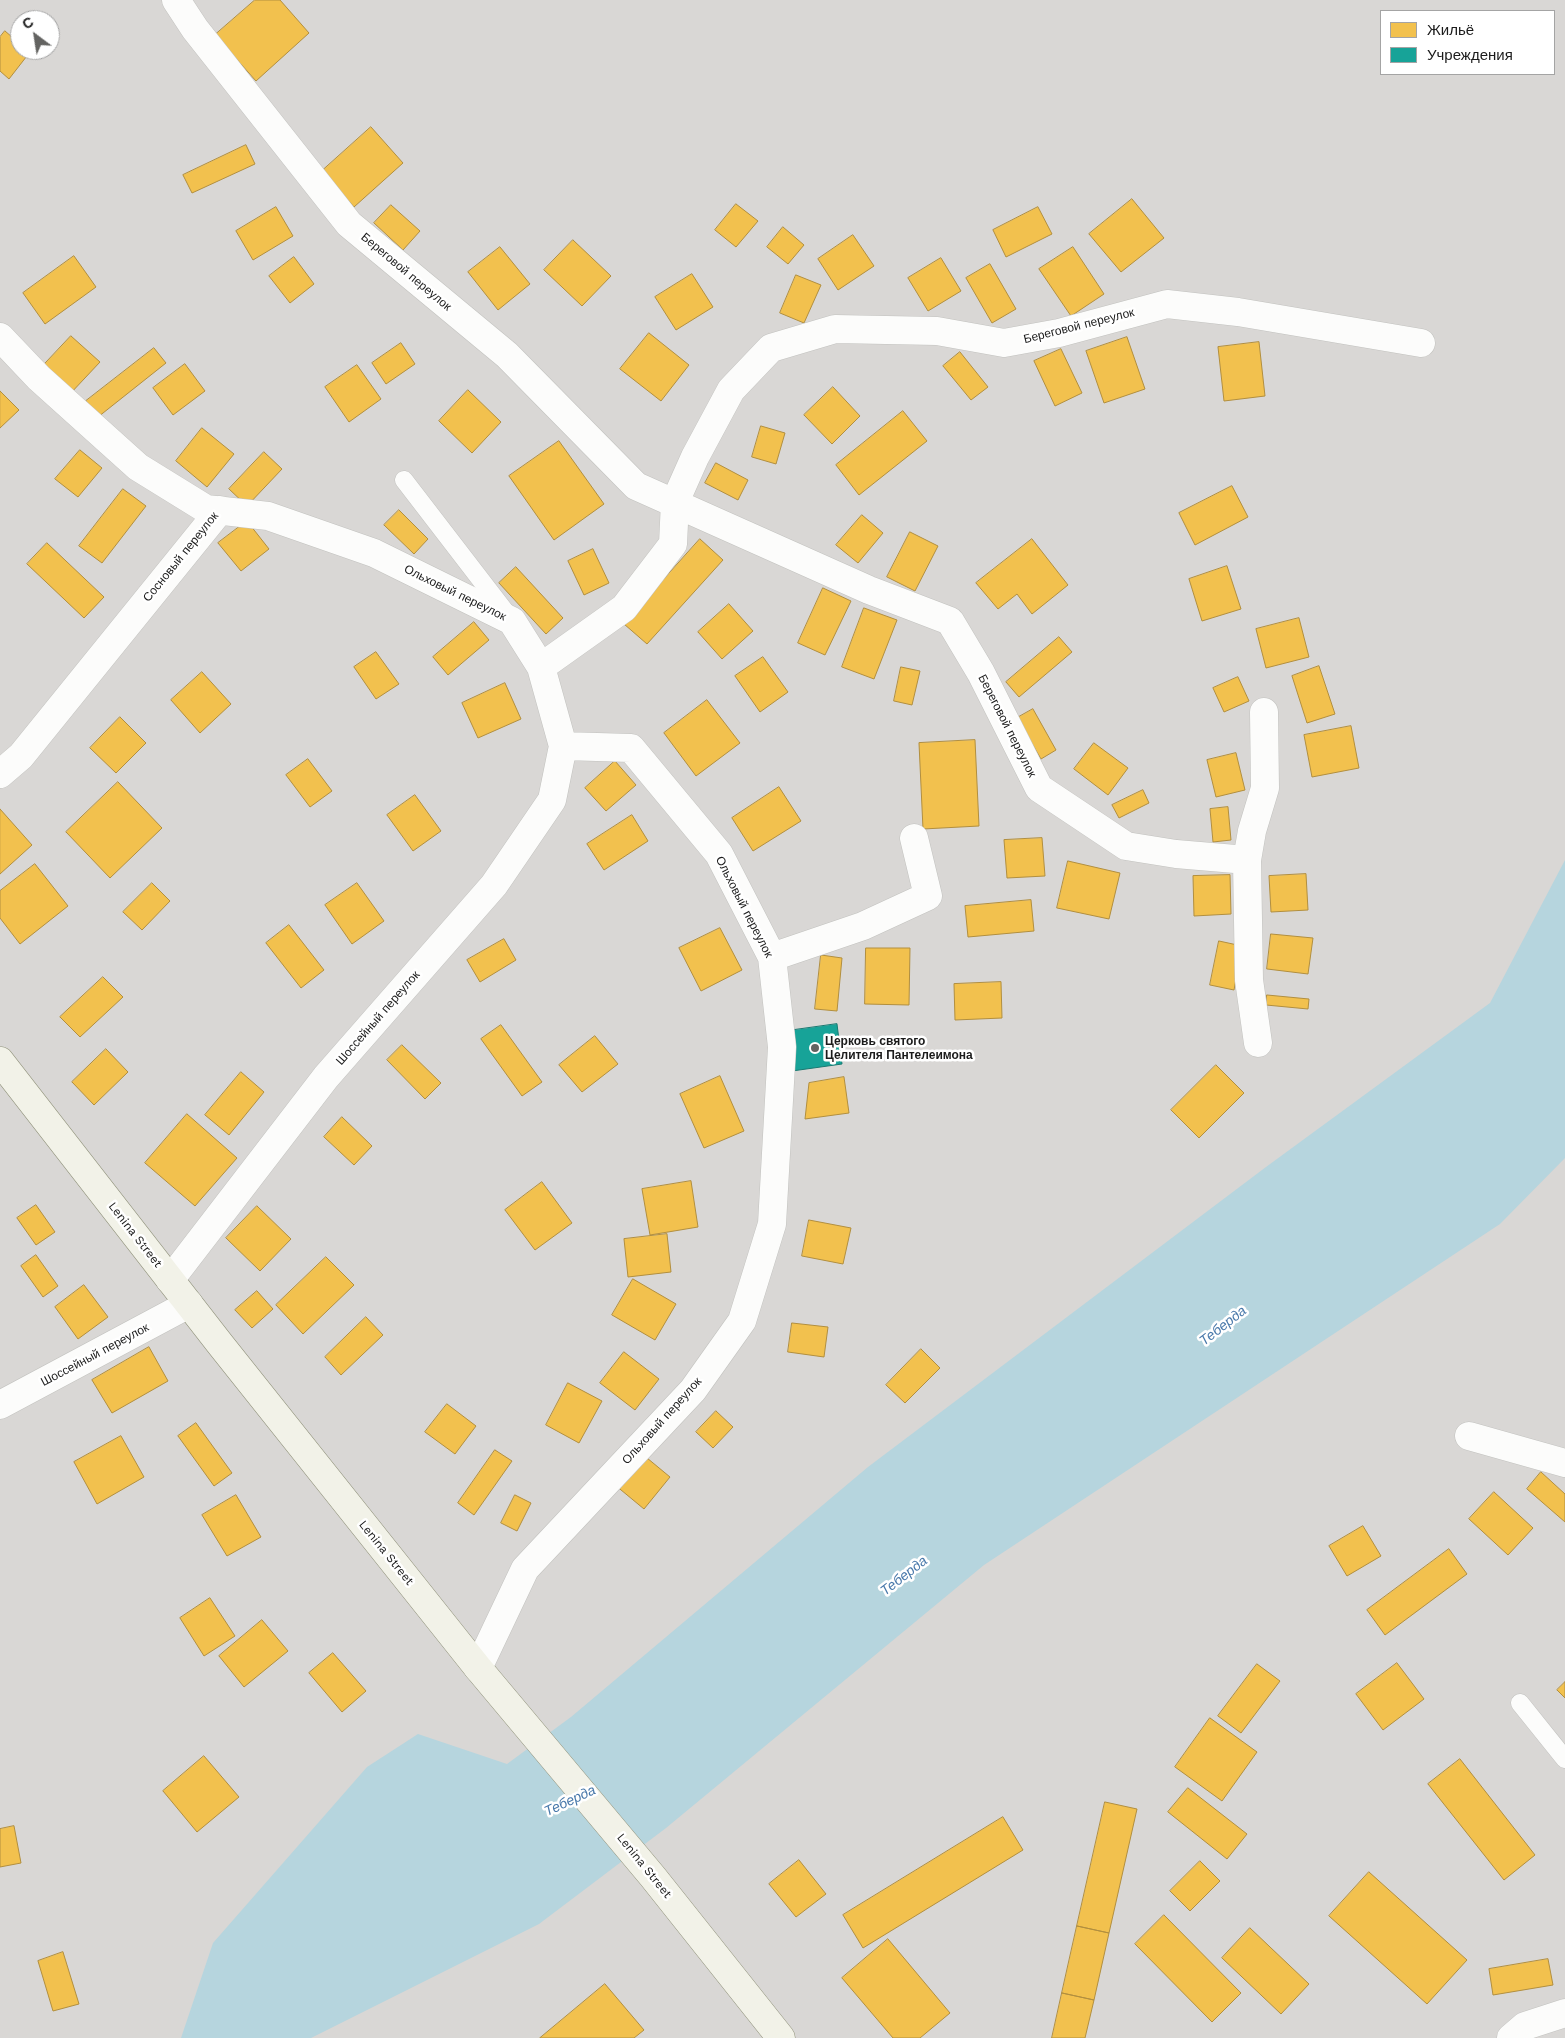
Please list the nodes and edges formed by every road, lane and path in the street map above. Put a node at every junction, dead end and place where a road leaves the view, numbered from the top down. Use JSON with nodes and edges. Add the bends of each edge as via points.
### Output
{"nodes":[{"id":1,"x":176,"y":0,"type":"edge"},
{"id":2,"x":0,"y":337,"type":"edge"},
{"id":3,"x":1421,"y":343,"type":"dead end"},
{"id":4,"x":404,"y":480,"type":"dead end"},
{"id":5,"x":675,"y":502,"type":"junction"},
{"id":6,"x":220,"y":510,"type":"junction"},
{"id":7,"x":512,"y":621,"type":"junction"},
{"id":8,"x":541,"y":667,"type":"junction"},
{"id":9,"x":1264,"y":712,"type":"dead end"},
{"id":10,"x":562,"y":746,"type":"junction"},
{"id":11,"x":0,"y":774,"type":"edge"},
{"id":12,"x":914,"y":838,"type":"dead end"},
{"id":13,"x":1247,"y":860,"type":"junction"},
{"id":14,"x":772,"y":957,"type":"junction"},
{"id":15,"x":1258,"y":1043,"type":"dead end"},
{"id":16,"x":0,"y":1061,"type":"edge"},
{"id":17,"x":170,"y":1280,"type":"junction"},
{"id":18,"x":189,"y":1304,"type":"junction"},
{"id":19,"x":0,"y":1405,"type":"edge"},
{"id":20,"x":1469,"y":1436,"type":"dead end"},
{"id":21,"x":1565,"y":1463,"type":"edge"},
{"id":22,"x":478,"y":1668,"type":"junction"},
{"id":23,"x":1520,"y":1703,"type":"dead end"},
{"id":24,"x":1565,"y":1759,"type":"edge"},
{"id":25,"x":1565,"y":2013,"type":"edge"},
{"id":26,"x":781,"y":2038,"type":"edge"},
{"id":27,"x":1511,"y":2038,"type":"edge"}],
"edges":[{"from":1,"to":5,"type":"street","name":"Береговой переулок","via":[[195,29],[349,224],[507,355],[636,486]]},
{"from":2,"to":6,"type":"street","name":"Сосновый переулок","via":[[39,378],[138,467],[206,509]]},
{"from":3,"to":5,"type":"street","name":"Береговой переулок","via":[[1238,312],[1167,304],[1004,344],[937,331],[835,329],[771,348],[730,390]]},
{"from":4,"to":7,"type":"lane"},
{"from":5,"to":8,"type":"street","name":"Береговой переулок","via":[[674,544],[624,608]]},
{"from":5,"to":13,"type":"street","name":"Береговой переулок","via":[[869,590],[950,621],[981,673],[1039,788],[1126,846]]},
{"from":6,"to":7,"type":"street","name":"Ольховый переулок","via":[[268,516],[374,553]]},
{"from":6,"to":11,"type":"street","name":"Сосновый переулок","via":[[21,756]]},
{"from":7,"to":8,"type":"street","name":"Ольховый переулок"},
{"from":8,"to":10,"type":"street","name":"Ольховый переулок"},
{"from":9,"to":13,"type":"street","via":[[1265,788]]},
{"from":10,"to":14,"type":"street","name":"Ольховый переулок","via":[[631,748],[718,854]]},
{"from":10,"to":17,"type":"street","name":"Шоссейный переулок","via":[[552,800],[494,885],[326,1077]]},
{"from":12,"to":14,"type":"street","via":[[928,896],[863,926]]},
{"from":13,"to":15,"type":"street","via":[[1250,980]]},
{"from":14,"to":22,"type":"street","name":"Ольховый переулок","via":[[782,1047],[772,1224],[742,1321],[693,1390],[525,1569]]},
{"from":16,"to":17,"type":"main road","name":"Lenina Street"},
{"from":17,"to":18,"type":"main road","name":"Lenina Street"},
{"from":18,"to":19,"type":"street","name":"Шоссейный переулок"},
{"from":18,"to":22,"type":"main road","name":"Lenina Street"},
{"from":20,"to":21,"type":"street"},
{"from":22,"to":26,"type":"main road","name":"Lenina Street","via":[[653,1877]]},
{"from":23,"to":24,"type":"lane"},
{"from":25,"to":27,"type":"street","via":[[1524,2026]]}]}
